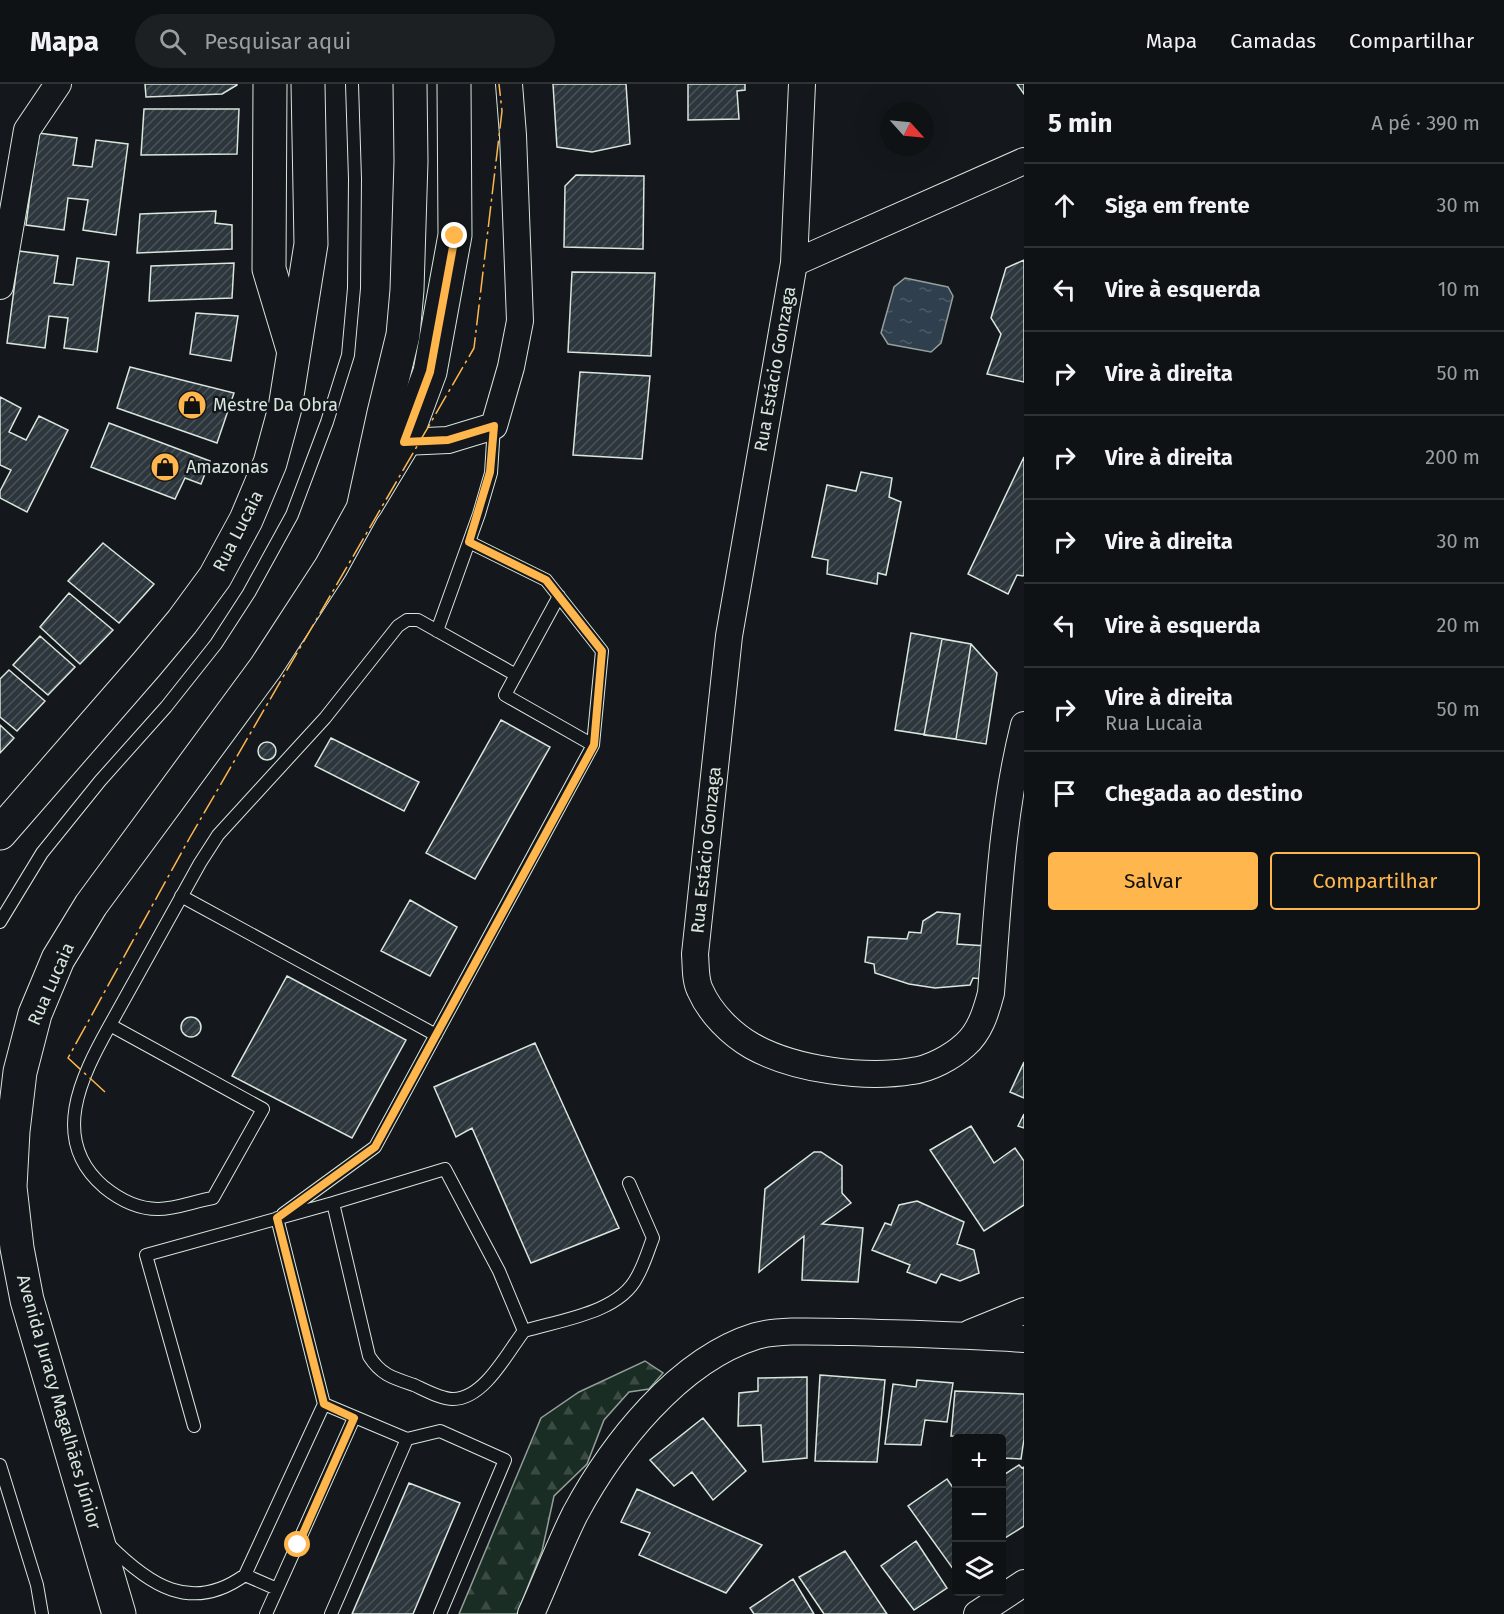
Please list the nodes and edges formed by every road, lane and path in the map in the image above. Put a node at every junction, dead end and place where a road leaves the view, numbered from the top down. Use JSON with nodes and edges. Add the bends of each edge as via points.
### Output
{"nodes":[{"id":1,"x":58,"y":84,"type":"edge"},
{"id":2,"x":270,"y":84,"type":"edge"},
{"id":3,"x":308,"y":84,"type":"edge"},
{"id":4,"x":352,"y":84,"type":"edge"},
{"id":5,"x":410,"y":84,"type":"edge"},
{"id":6,"x":454,"y":84,"type":"edge"},
{"id":7,"x":509,"y":84,"type":"edge"},
{"id":8,"x":802,"y":84,"type":"edge"},
{"id":9,"x":1024,"y":162,"type":"edge"},
{"id":10,"x":794,"y":263,"type":"junction"},
{"id":11,"x":0,"y":286,"type":"edge"},
{"id":12,"x":293,"y":349,"type":"junction"},
{"id":13,"x":494,"y":426,"type":"junction"},
{"id":14,"x":404,"y":442,"type":"junction"},
{"id":15,"x":363,"y":509,"type":"junction"},
{"id":16,"x":469,"y":542,"type":"junction"},
{"id":17,"x":559,"y":596,"type":"junction"},
{"id":18,"x":437,"y":631,"type":"junction"},
{"id":19,"x":516,"y":675,"type":"junction"},
{"id":20,"x":1024,"y":725,"type":"edge"},
{"id":21,"x":594,"y":745,"type":"junction"},
{"id":22,"x":0,"y":833,"type":"edge"},
{"id":23,"x":181,"y":896,"type":"junction"},
{"id":24,"x":0,"y":922,"type":"edge"},
{"id":25,"x":110,"y":1025,"type":"junction"},
{"id":26,"x":436,"y":1035,"type":"junction"},
{"id":27,"x":629,"y":1183,"type":"dead end"},
{"id":28,"x":10,"y":1187,"type":"joint"},
{"id":29,"x":333,"y":1203,"type":"junction"},
{"id":30,"x":277,"y":1218,"type":"junction"},
{"id":31,"x":1024,"y":1311,"type":"edge"},
{"id":32,"x":524,"y":1331,"type":"junction"},
{"id":33,"x":964,"y":1335,"type":"junction"},
{"id":34,"x":1024,"y":1339,"type":"edge"},
{"id":35,"x":324,"y":1404,"type":"junction"},
{"id":36,"x":354,"y":1418,"type":"junction"},
{"id":37,"x":194,"y":1426,"type":"dead end"},
{"id":38,"x":407,"y":1439,"type":"junction"},
{"id":39,"x":0,"y":1466,"type":"edge"},
{"id":40,"x":97,"y":1532,"type":"junction"},
{"id":41,"x":245,"y":1575,"type":"junction"},
{"id":42,"x":1024,"y":1583,"type":"edge"},
{"id":43,"x":277,"y":1589,"type":"junction"},
{"id":44,"x":42,"y":1614,"type":"edge"},
{"id":45,"x":119,"y":1614,"type":"edge"},
{"id":46,"x":266,"y":1614,"type":"edge"},
{"id":47,"x":331,"y":1614,"type":"edge"},
{"id":48,"x":440,"y":1614,"type":"edge"},
{"id":49,"x":531,"y":1614,"type":"edge"},
{"id":50,"x":977,"y":1614,"type":"edge"}],
"edges":[{"from":1,"to":11,"type":"street","via":[[27,130]]},
{"from":2,"to":12,"type":"main road","via":[[269,269]]},
{"from":3,"to":12,"type":"main road","name":"Rua Lucaia","via":[[311,244]]},
{"from":4,"to":24,"type":"lane","via":[[354,288],[348,355],[292,515],[216,644],[42,853]]},
{"from":5,"to":15,"type":"main road","name":"Rua Lucaia","via":[[411,185],[403,335]]},
{"from":6,"to":14,"type":"main road","name":"Rua Lucaia","via":[[455,236],[430,372]]},
{"from":7,"to":13,"type":"street","via":[[520,321]]},
{"from":8,"to":10,"type":"street","name":"Rua Estácio Gonzaga"},
{"from":9,"to":10,"type":"street"},
{"from":10,"to":20,"type":"street","name":"Rua Estácio Gonzaga","via":[[729,636],[695,954],[699,989],[716,1016],[752,1046],[778,1057],[813,1067],[864,1074],[914,1071],[948,1057],[966,1044],[986,1013],[991,993],[1005,829]]},
{"from":12,"to":22,"type":"main road","name":"Rua Lucaia","via":[[285,408],[270,463],[246,520],[215,577],[161,647]]},
{"from":13,"to":14,"type":"street","via":[[448,440]]},
{"from":13,"to":16,"type":"lane","via":[[490,472]]},
{"from":14,"to":15,"type":"main road","name":"Rua Lucaia"},
{"from":15,"to":28,"type":"main road","name":"Rua Lucaia","via":[[331,567],[266,667],[91,904],[58,960],[35,1014],[20,1071]]},
{"from":16,"to":17,"type":"lane","via":[[546,580]]},
{"from":16,"to":18,"type":"lane"},
{"from":17,"to":19,"type":"lane"},
{"from":17,"to":21,"type":"lane","via":[[602,651]]},
{"from":18,"to":19,"type":"lane"},
{"from":18,"to":23,"type":"lane","via":[[418,620],[407,620],[398,627],[325,718],[218,835]]},
{"from":19,"to":21,"type":"lane","via":[[505,695]]},
{"from":21,"to":26,"type":"lane"},
{"from":23,"to":25,"type":"lane"},
{"from":23,"to":26,"type":"lane"},
{"from":25,"to":25,"type":"lane","via":[[96,1049],[72,1120],[77,1150],[92,1177],[132,1205],[159,1209],[213,1198],[263,1109]]},
{"from":26,"to":30,"type":"lane","via":[[375,1147]]},
{"from":27,"to":32,"type":"lane","via":[[653,1238],[637,1278],[626,1293],[610,1304]]},
{"from":28,"to":40,"type":"main road","name":"Avenida Juracy Magalhães Júnior","via":[[27,1299]]},
{"from":29,"to":30,"type":"lane"},
{"from":29,"to":32,"type":"lane","via":[[445,1169],[499,1271]]},
{"from":29,"to":32,"type":"lane","via":[[369,1356],[376,1368],[451,1399],[466,1397],[486,1383]]},
{"from":30,"to":35,"type":"lane"},
{"from":30,"to":37,"type":"lane","via":[[146,1255]]},
{"from":31,"to":33,"type":"street"},
{"from":33,"to":34,"type":"street"},
{"from":33,"to":49,"type":"street","via":[[804,1331],[757,1336],[713,1356],[686,1374],[638,1421],[603,1467],[575,1515]]},
{"from":35,"to":36,"type":"lane"},
{"from":35,"to":41,"type":"lane"},
{"from":36,"to":38,"type":"lane"},
{"from":36,"to":43,"type":"lane"},
{"from":38,"to":47,"type":"lane"},
{"from":38,"to":48,"type":"lane","via":[[440,1431],[505,1460]]},
{"from":39,"to":44,"type":"lane","via":[[37,1585]]},
{"from":40,"to":41,"type":"lane","via":[[130,1567],[172,1594],[192,1598],[214,1596]]},
{"from":40,"to":45,"type":"main road","name":"Avenida Juracy Magalhães Júnior"},
{"from":41,"to":43,"type":"lane"},
{"from":42,"to":50,"type":"street"},
{"from":43,"to":46,"type":"lane"}]}
